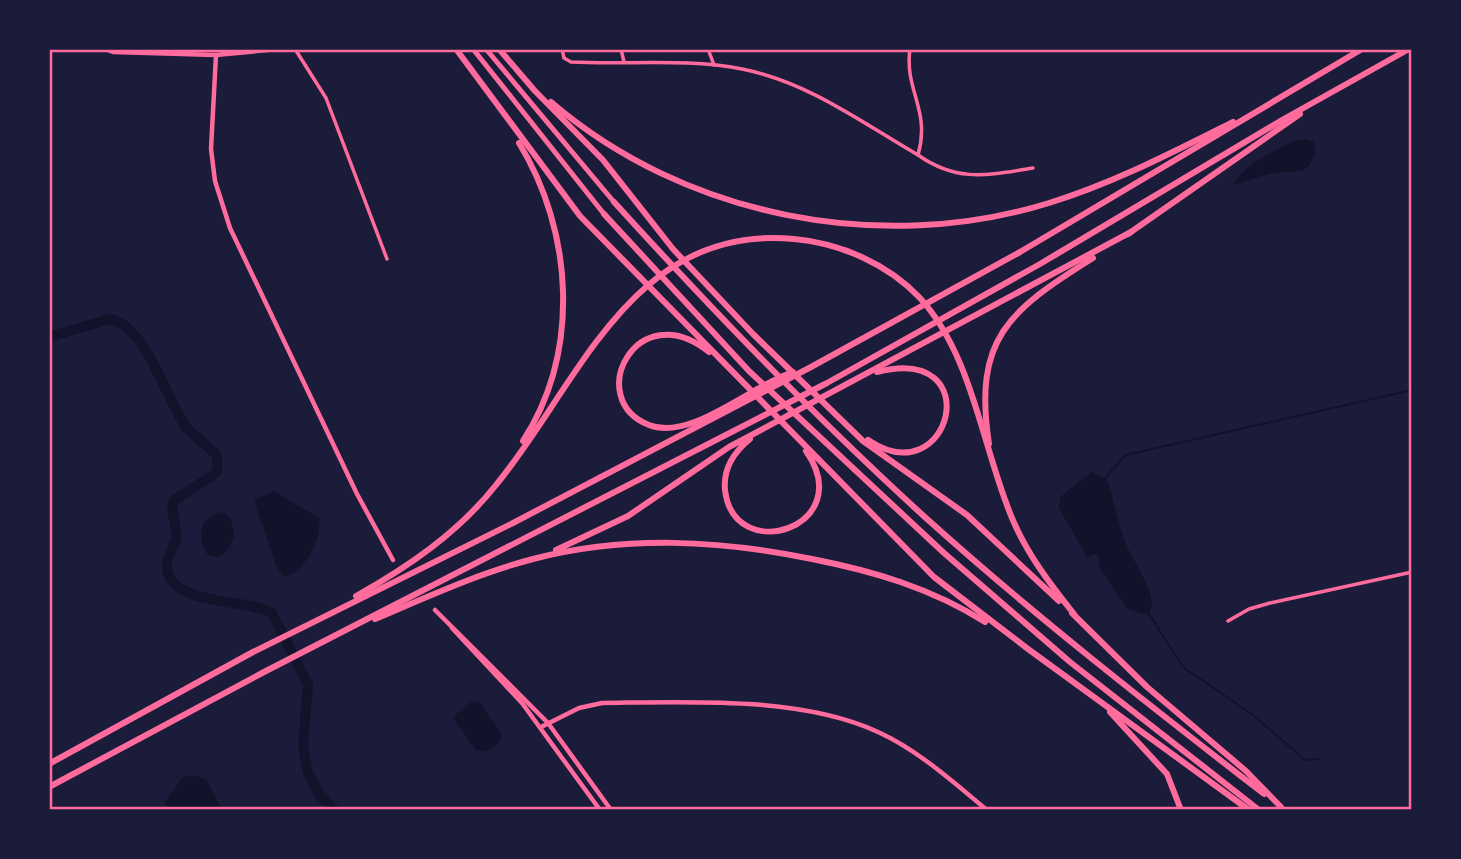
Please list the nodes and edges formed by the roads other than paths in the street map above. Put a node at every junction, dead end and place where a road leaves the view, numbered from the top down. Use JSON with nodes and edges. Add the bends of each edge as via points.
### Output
{"nodes":[{"id":1,"x":105,"y":49,"type":"edge"},
{"id":2,"x":278,"y":49,"type":"edge"},
{"id":3,"x":295,"y":49,"type":"edge"},
{"id":4,"x":456,"y":49,"type":"edge"},
{"id":5,"x":473,"y":49,"type":"edge"},
{"id":6,"x":486,"y":49,"type":"edge"},
{"id":7,"x":499,"y":49,"type":"edge"},
{"id":8,"x":562,"y":49,"type":"edge"},
{"id":9,"x":621,"y":49,"type":"edge"},
{"id":10,"x":708,"y":49,"type":"edge"},
{"id":11,"x":911,"y":49,"type":"edge"},
{"id":12,"x":1362,"y":49,"type":"edge"},
{"id":13,"x":1409,"y":49,"type":"edge"},
{"id":14,"x":216,"y":55,"type":"junction"},
{"id":15,"x":624,"y":62,"type":"junction"},
{"id":16,"x":714,"y":65,"type":"junction"},
{"id":17,"x":523,"y":78,"type":"junction"},
{"id":18,"x":482,"y":85,"type":"junction"},
{"id":19,"x":1336,"y":90,"type":"junction"},
{"id":20,"x":1280,"y":97,"type":"junction"},
{"id":21,"x":918,"y":155,"type":"junction"},
{"id":22,"x":1033,"y":168,"type":"dead end"},
{"id":23,"x":614,"y":202,"type":"joint"},
{"id":24,"x":604,"y":214,"type":"joint"},
{"id":25,"x":1131,"y":232,"type":"junction"},
{"id":26,"x":387,"y":259,"type":"dead end"},
{"id":27,"x":862,"y":377,"type":"junction"},
{"id":28,"x":741,"y":381,"type":"junction"},
{"id":29,"x":744,"y":399,"type":"junction"},
{"id":30,"x":775,"y":415,"type":"junction"},
{"id":31,"x":845,"y":422,"type":"junction"},
{"id":32,"x":769,"y":426,"type":"junction"},
{"id":33,"x":991,"y":459,"type":"junction"},
{"id":34,"x":502,"y":478,"type":"junction"},
{"id":35,"x":535,"y":559,"type":"junction"},
{"id":36,"x":393,"y":560,"type":"dead end"},
{"id":37,"x":1412,"y":572,"type":"edge"},
{"id":38,"x":379,"y":586,"type":"junction"},
{"id":39,"x":397,"y":607,"type":"junction"},
{"id":40,"x":1074,"y":614,"type":"junction"},
{"id":41,"x":1228,"y":621,"type":"dead end"},
{"id":42,"x":1095,"y":697,"type":"junction"},
{"id":43,"x":548,"y":723,"type":"junction"},
{"id":44,"x":541,"y":727,"type":"junction"},
{"id":45,"x":49,"y":764,"type":"edge"},
{"id":46,"x":578,"y":764,"type":"junction"},
{"id":47,"x":570,"y":769,"type":"junction"},
{"id":48,"x":49,"y":787,"type":"edge"},
{"id":49,"x":1283,"y":808,"type":"edge"},
{"id":50,"x":600,"y":810,"type":"edge"},
{"id":51,"x":611,"y":810,"type":"edge"},
{"id":52,"x":987,"y":810,"type":"edge"},
{"id":53,"x":1183,"y":810,"type":"edge"},
{"id":54,"x":1250,"y":810,"type":"edge"},
{"id":55,"x":1259,"y":810,"type":"edge"}],
"edges":[{"from":1,"to":14,"type":"street"},
{"from":2,"to":14,"type":"street"},
{"from":3,"to":26,"type":"street","via":[[326,97]]},
{"from":4,"to":18,"type":"highway"},
{"from":5,"to":24,"type":"main road"},
{"from":6,"to":23,"type":"main road"},
{"from":7,"to":17,"type":"highway"},
{"from":8,"to":15,"type":"street","via":[[571,62]]},
{"from":9,"to":15,"type":"street"},
{"from":10,"to":16,"type":"street"},
{"from":11,"to":21,"type":"street","via":[[909,72],[924,128]]},
{"from":12,"to":20,"type":"highway"},
{"from":13,"to":19,"type":"highway"},
{"from":14,"to":36,"type":"street","via":[[211,149],[219,199],[311,398]]},
{"from":15,"to":16,"type":"street"},
{"from":16,"to":21,"type":"street","via":[[743,69],[803,89]]},
{"from":17,"to":20,"type":"highway","via":[[604,142],[671,178],[724,199],[779,213],[877,225],[963,221],[1047,204],[1138,169]]},
{"from":17,"to":31,"type":"highway","via":[[603,160],[715,295]]},
{"from":18,"to":28,"type":"highway","via":[[580,216]]},
{"from":18,"to":34,"type":"highway","via":[[544,190],[555,223],[563,277],[552,372],[534,421]]},
{"from":19,"to":25,"type":"highway"},
{"from":19,"to":39,"type":"highway","via":[[827,383]]},
{"from":20,"to":29,"type":"highway","via":[[947,292]]},
{"from":21,"to":22,"type":"street","via":[[961,175]]},
{"from":23,"to":49,"type":"highway","via":[[759,357],[927,519],[1087,656]]},
{"from":24,"to":55,"type":"highway","via":[[749,371],[952,561],[1112,696]]},
{"from":25,"to":27,"type":"highway"},
{"from":25,"to":33,"type":"highway","via":[[1030,303],[994,344],[983,387]]},
{"from":27,"to":31,"type":"highway","via":[[907,367],[927,373],[947,397],[947,421],[936,439],[902,453],[877,447]]},
{"from":27,"to":32,"type":"highway"},
{"from":28,"to":29,"type":"highway","via":[[701,345],[670,334],[650,337],[632,348],[619,378],[630,412],[660,428],[691,423]]},
{"from":28,"to":30,"type":"highway"},
{"from":29,"to":38,"type":"highway"},
{"from":30,"to":32,"type":"highway","via":[[814,464],[819,488],[815,504],[802,522],[775,532],[754,529],[738,519],[729,506],[724,482],[737,452]]},
{"from":30,"to":42,"type":"highway","via":[[934,577]]},
{"from":31,"to":40,"type":"highway","via":[[874,450],[967,514]]},
{"from":32,"to":35,"type":"highway","via":[[710,458],[617,523]]},
{"from":33,"to":34,"type":"highway","via":[[953,346],[919,298],[896,278],[850,252],[804,240],[753,240],[705,251],[674,267],[631,300],[587,351]]},
{"from":33,"to":40,"type":"highway","via":[[1021,538]]},
{"from":34,"to":38,"type":"highway","via":[[459,525]]},
{"from":35,"to":39,"type":"highway"},
{"from":35,"to":42,"type":"highway","via":[[625,543],[687,542],[759,549],[855,568],[890,577],[958,606]]},
{"from":37,"to":41,"type":"street","via":[[1270,603]]},
{"from":38,"to":45,"type":"highway"},
{"from":39,"to":48,"type":"highway"},
{"from":40,"to":49,"type":"highway","via":[[1147,687]]},
{"from":42,"to":53,"type":"highway","via":[[1154,758]]},
{"from":42,"to":54,"type":"highway"},
{"from":43,"to":44,"type":"street"},
{"from":43,"to":44,"type":"street","via":[[435,610]]},
{"from":43,"to":46,"type":"street"},
{"from":43,"to":52,"type":"street","via":[[602,703],[813,711],[890,738]]},
{"from":44,"to":47,"type":"street"},
{"from":46,"to":47,"type":"street"},
{"from":46,"to":51,"type":"street"},
{"from":47,"to":50,"type":"street"}]}
